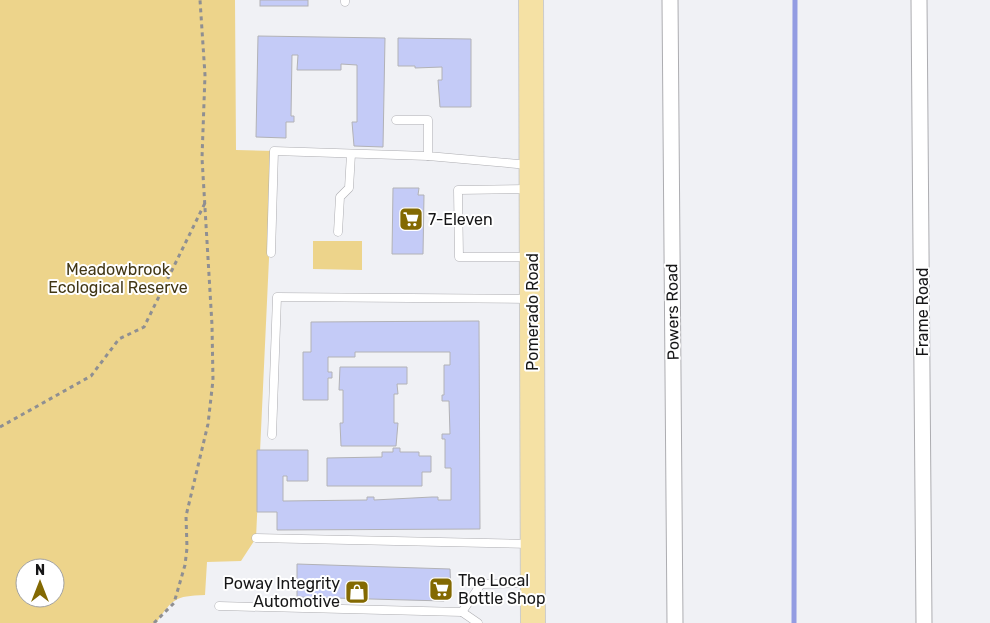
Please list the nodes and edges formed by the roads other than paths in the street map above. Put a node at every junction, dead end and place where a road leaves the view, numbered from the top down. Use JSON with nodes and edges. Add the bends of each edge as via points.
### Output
{"nodes":[{"id":1,"x":531,"y":0,"type":"edge"},
{"id":2,"x":670,"y":0,"type":"edge"},
{"id":3,"x":919,"y":0,"type":"edge"},
{"id":4,"x":396,"y":120,"type":"dead end"},
{"id":5,"x":351,"y":154,"type":"junction"},
{"id":6,"x":428,"y":156,"type":"junction"},
{"id":7,"x":531,"y":165,"type":"junction"},
{"id":8,"x":531,"y":189,"type":"junction"},
{"id":9,"x":338,"y":232,"type":"dead end"},
{"id":10,"x":271,"y":253,"type":"dead end"},
{"id":11,"x":532,"y":257,"type":"junction"},
{"id":12,"x":532,"y":298,"type":"junction"},
{"id":13,"x":272,"y":434,"type":"dead end"},
{"id":14,"x":256,"y":538,"type":"dead end"},
{"id":15,"x":533,"y":544,"type":"junction"},
{"id":16,"x":533,"y":583,"type":"junction"},
{"id":17,"x":219,"y":606,"type":"dead end"},
{"id":18,"x":462,"y":612,"type":"junction"},
{"id":19,"x":478,"y":623,"type":"edge"},
{"id":20,"x":533,"y":623,"type":"edge"},
{"id":21,"x":675,"y":623,"type":"edge"},
{"id":22,"x":924,"y":623,"type":"edge"}],
"edges":[{"from":1,"to":7,"type":"main road","name":"Pomerado Road"},
{"from":2,"to":21,"type":"street","name":"Powers Road"},
{"from":3,"to":22,"type":"street","name":"Frame Road"},
{"from":4,"to":6,"type":"lane","via":[[428,120]]},
{"from":5,"to":6,"type":"lane"},
{"from":5,"to":9,"type":"lane","via":[[349,188],[340,197]]},
{"from":5,"to":10,"type":"lane","via":[[274,151]]},
{"from":6,"to":7,"type":"lane"},
{"from":7,"to":8,"type":"main road","name":"Pomerado Road"},
{"from":8,"to":11,"type":"main road","name":"Pomerado Road"},
{"from":8,"to":11,"type":"lane","via":[[458,190],[459,257]]},
{"from":11,"to":12,"type":"main road","name":"Pomerado Road"},
{"from":12,"to":13,"type":"lane","via":[[277,297]]},
{"from":12,"to":15,"type":"main road","name":"Pomerado Road"},
{"from":14,"to":15,"type":"lane"},
{"from":15,"to":16,"type":"main road","name":"Pomerado Road"},
{"from":16,"to":18,"type":"lane","via":[[481,584]]},
{"from":16,"to":20,"type":"main road","name":"Pomerado Road"},
{"from":17,"to":18,"type":"lane"},
{"from":18,"to":19,"type":"lane"}]}
